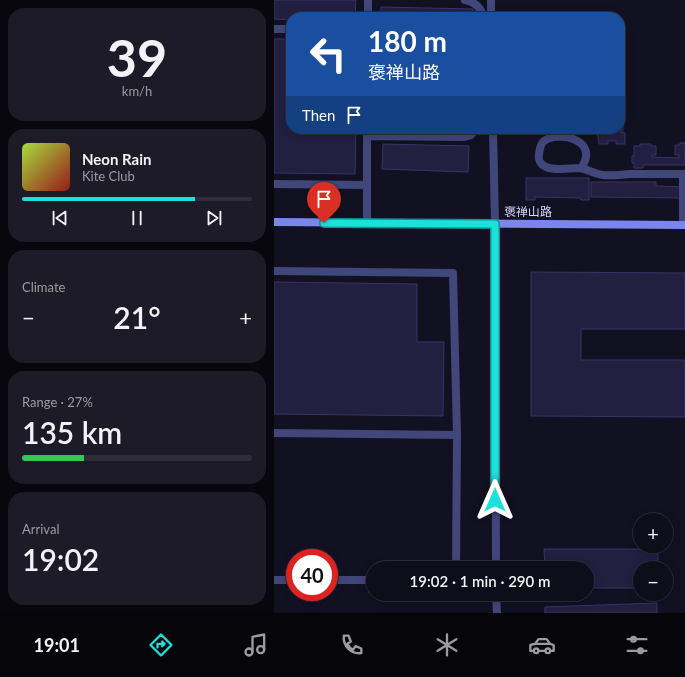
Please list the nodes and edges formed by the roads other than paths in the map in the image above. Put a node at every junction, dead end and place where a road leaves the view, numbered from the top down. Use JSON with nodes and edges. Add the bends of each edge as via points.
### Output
{"nodes":[{"id":1,"x":368,"y":0,"type":"edge"},
{"id":2,"x":465,"y":0,"type":"edge"},
{"id":3,"x":491,"y":0,"type":"edge"},
{"id":4,"x":368,"y":12,"type":"edge"},
{"id":5,"x":481,"y":12,"type":"edge"},
{"id":6,"x":491,"y":12,"type":"edge"},
{"id":7,"x":274,"y":29,"type":"edge"},
{"id":8,"x":286,"y":30,"type":"edge"},
{"id":9,"x":367,"y":134,"type":"edge"},
{"id":10,"x":405,"y":134,"type":"edge"},
{"id":11,"x":472,"y":134,"type":"edge"},
{"id":12,"x":493,"y":134,"type":"edge"},
{"id":13,"x":581,"y":168,"type":"junction"},
{"id":14,"x":684,"y":174,"type":"edge"},
{"id":15,"x":274,"y":184,"type":"edge"},
{"id":16,"x":366,"y":185,"type":"junction"},
{"id":17,"x":274,"y":222,"type":"edge"},
{"id":18,"x":367,"y":223,"type":"junction"},
{"id":19,"x":495,"y":224,"type":"junction"},
{"id":20,"x":684,"y":225,"type":"edge"},
{"id":21,"x":274,"y":271,"type":"edge"},
{"id":22,"x":274,"y":433,"type":"edge"},
{"id":23,"x":457,"y":436,"type":"junction"},
{"id":24,"x":456,"y":561,"type":"edge"},
{"id":25,"x":496,"y":561,"type":"edge"},
{"id":26,"x":274,"y":580,"type":"edge"},
{"id":27,"x":286,"y":580,"type":"edge"},
{"id":28,"x":338,"y":580,"type":"edge"},
{"id":29,"x":366,"y":580,"type":"edge"},
{"id":30,"x":496,"y":601,"type":"edge"},
{"id":31,"x":497,"y":613,"type":"edge"}],
"edges":[{"from":1,"to":4,"type":"street"},
{"from":2,"to":5,"type":"street","via":[[474,2]]},
{"from":3,"to":6,"type":"street"},
{"from":7,"to":8,"type":"street"},
{"from":9,"to":16,"type":"street"},
{"from":10,"to":11,"type":"street","via":[[463,137]]},
{"from":12,"to":19,"type":"street"},
{"from":13,"to":13,"type":"street","via":[[545,167],[539,155],[544,140],[562,137],[580,142],[587,154]]},
{"from":13,"to":14,"type":"street","via":[[601,175]]},
{"from":14,"to":20,"type":"street"},
{"from":15,"to":16,"type":"street"},
{"from":16,"to":18,"type":"street"},
{"from":17,"to":18,"type":"main road","name":"褒禅山路"},
{"from":18,"to":19,"type":"main road","name":"褒禅山路"},
{"from":19,"to":20,"type":"main road","name":"褒禅山路"},
{"from":19,"to":25,"type":"street"},
{"from":21,"to":23,"type":"street","via":[[453,273]]},
{"from":22,"to":23,"type":"street"},
{"from":23,"to":24,"type":"street"},
{"from":26,"to":27,"type":"street"},
{"from":28,"to":29,"type":"street"},
{"from":30,"to":31,"type":"street"}]}
